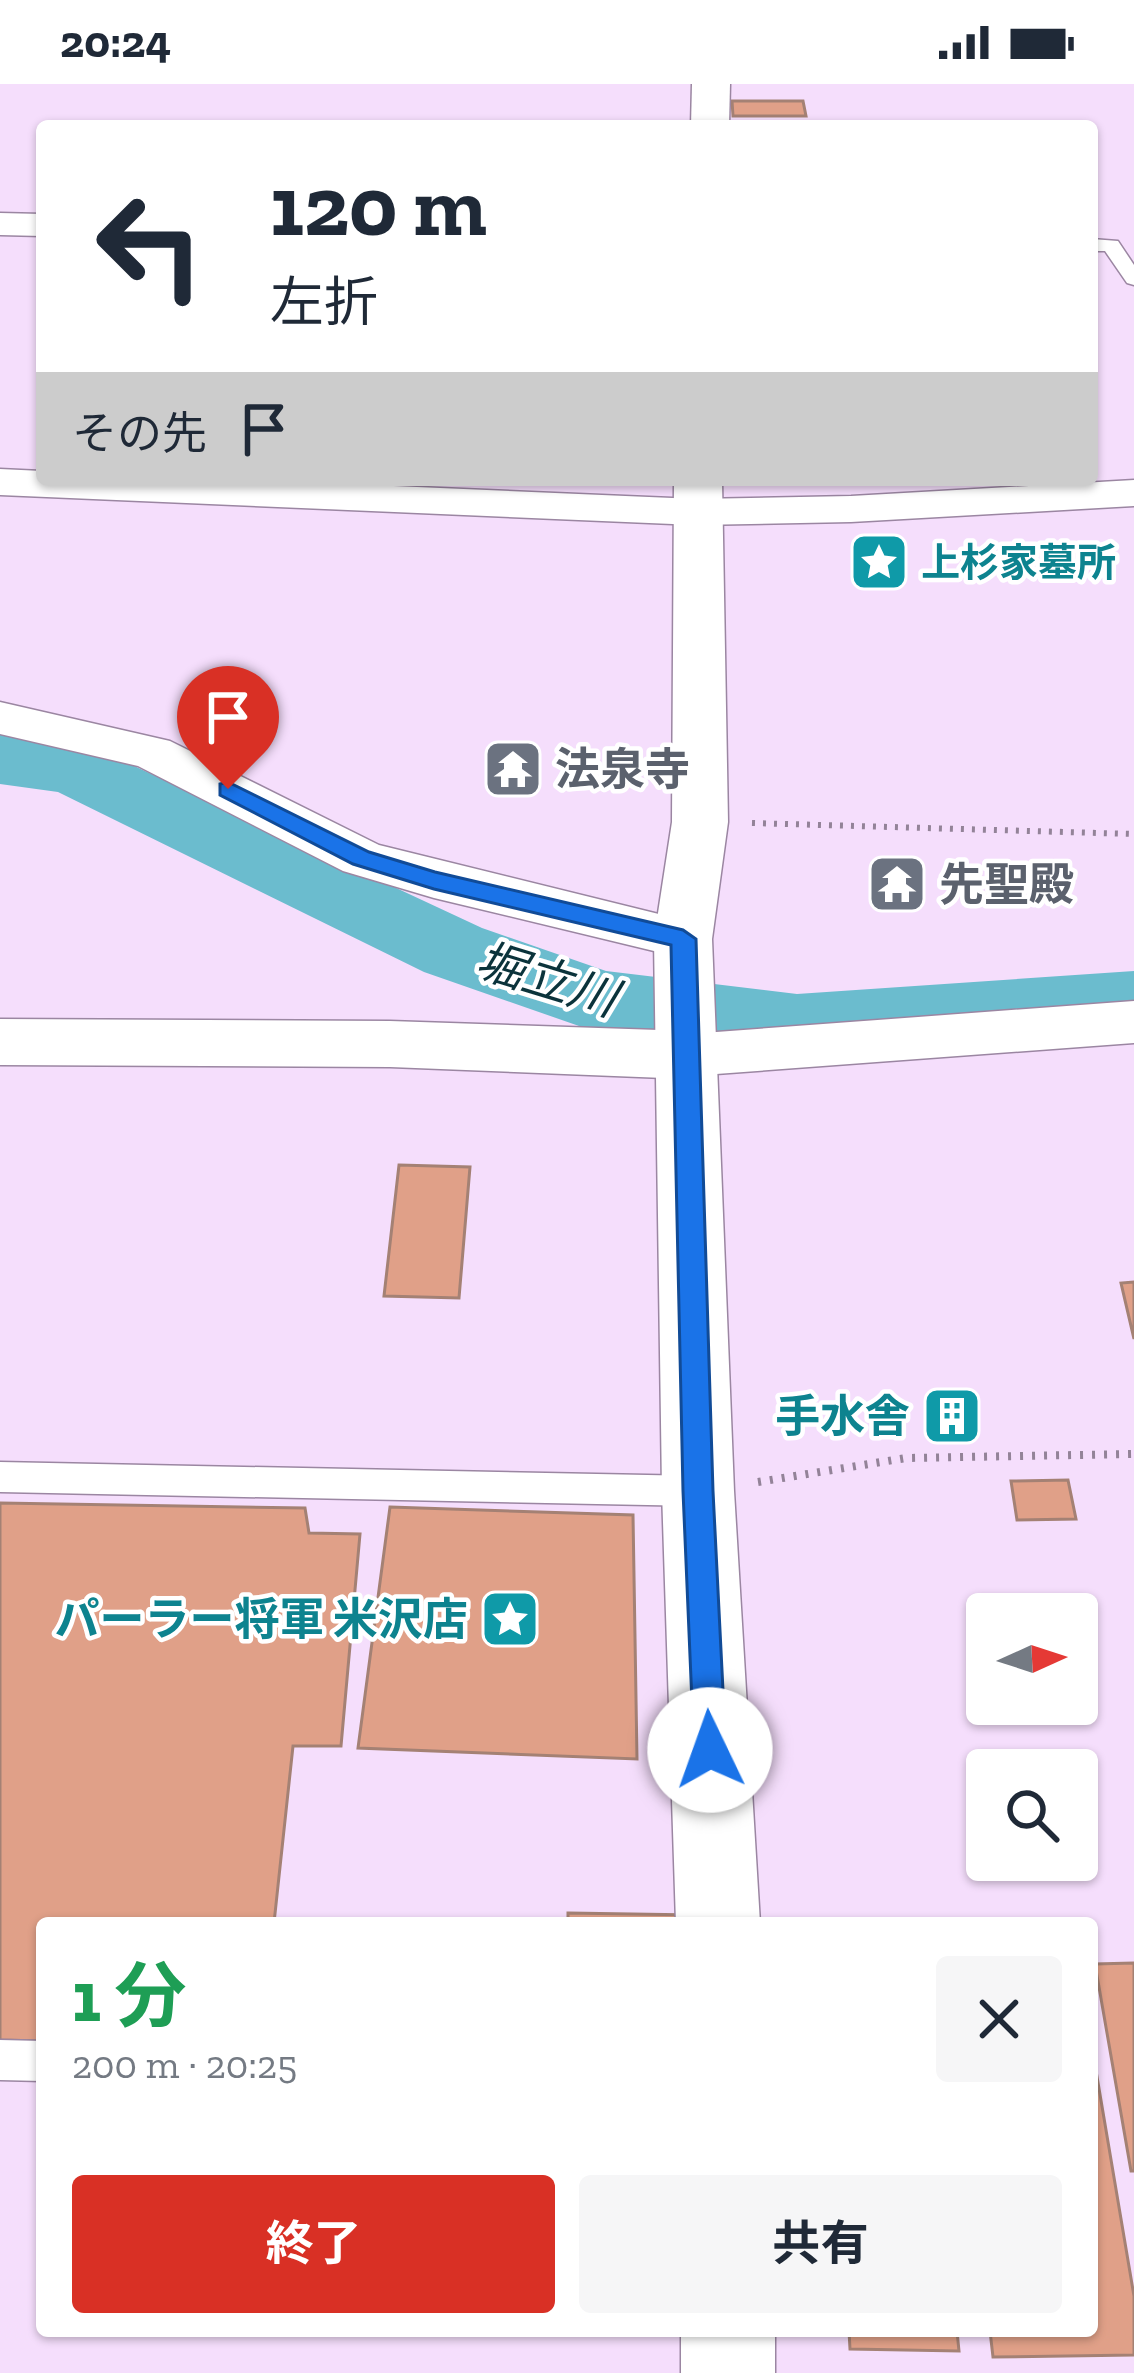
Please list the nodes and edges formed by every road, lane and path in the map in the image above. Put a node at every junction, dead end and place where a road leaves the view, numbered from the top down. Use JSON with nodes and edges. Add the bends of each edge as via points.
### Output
{"nodes":[{"id":1,"x":711,"y":84,"type":"edge"},
{"id":2,"x":710,"y":120,"type":"edge"},
{"id":3,"x":0,"y":224,"type":"edge"},
{"id":4,"x":36,"y":225,"type":"edge"},
{"id":5,"x":1098,"y":245,"type":"edge"},
{"id":6,"x":1134,"y":279,"type":"edge"},
{"id":7,"x":0,"y":482,"type":"edge"},
{"id":8,"x":36,"y":483,"type":"edge"},
{"id":9,"x":199,"y":486,"type":"edge"},
{"id":10,"x":1134,"y":493,"type":"edge"},
{"id":11,"x":697,"y":496,"type":"edge"},
{"id":12,"x":0,"y":718,"type":"edge"},
{"id":13,"x":700,"y":822,"type":"junction"},
{"id":14,"x":1134,"y":834,"type":"edge"},
{"id":15,"x":683,"y":939,"type":"junction"},
{"id":16,"x":1134,"y":1022,"type":"edge"},
{"id":17,"x":0,"y":1042,"type":"edge"},
{"id":18,"x":687,"y":1048,"type":"junction"},
{"id":19,"x":1134,"y":1454,"type":"edge"},
{"id":20,"x":0,"y":1477,"type":"edge"},
{"id":21,"x":698,"y":1491,"type":"junction"},
{"id":22,"x":718,"y":1917,"type":"edge"},
{"id":23,"x":0,"y":2060,"type":"edge"},
{"id":24,"x":36,"y":2061,"type":"edge"},
{"id":25,"x":728,"y":2337,"type":"edge"},
{"id":26,"x":728,"y":2373,"type":"edge"}],
"edges":[{"from":1,"to":2,"type":"main road"},
{"from":3,"to":4,"type":"street"},
{"from":5,"to":6,"type":"lane","via":[[1111,245]]},
{"from":7,"to":8,"type":"street"},
{"from":9,"to":11,"type":"street"},
{"from":10,"to":11,"type":"street","via":[[851,509]]},
{"from":11,"to":13,"type":"main road"},
{"from":12,"to":15,"type":"street","via":[[153,753],[361,858]]},
{"from":13,"to":14,"type":"path"},
{"from":13,"to":15,"type":"main road"},
{"from":15,"to":18,"type":"main road"},
{"from":16,"to":18,"type":"street"},
{"from":17,"to":18,"type":"main road"},
{"from":18,"to":21,"type":"main road"},
{"from":19,"to":21,"type":"path","via":[[906,1458]]},
{"from":20,"to":21,"type":"lane"},
{"from":21,"to":22,"type":"main road"},
{"from":23,"to":24,"type":"lane"},
{"from":25,"to":26,"type":"main road"}]}
